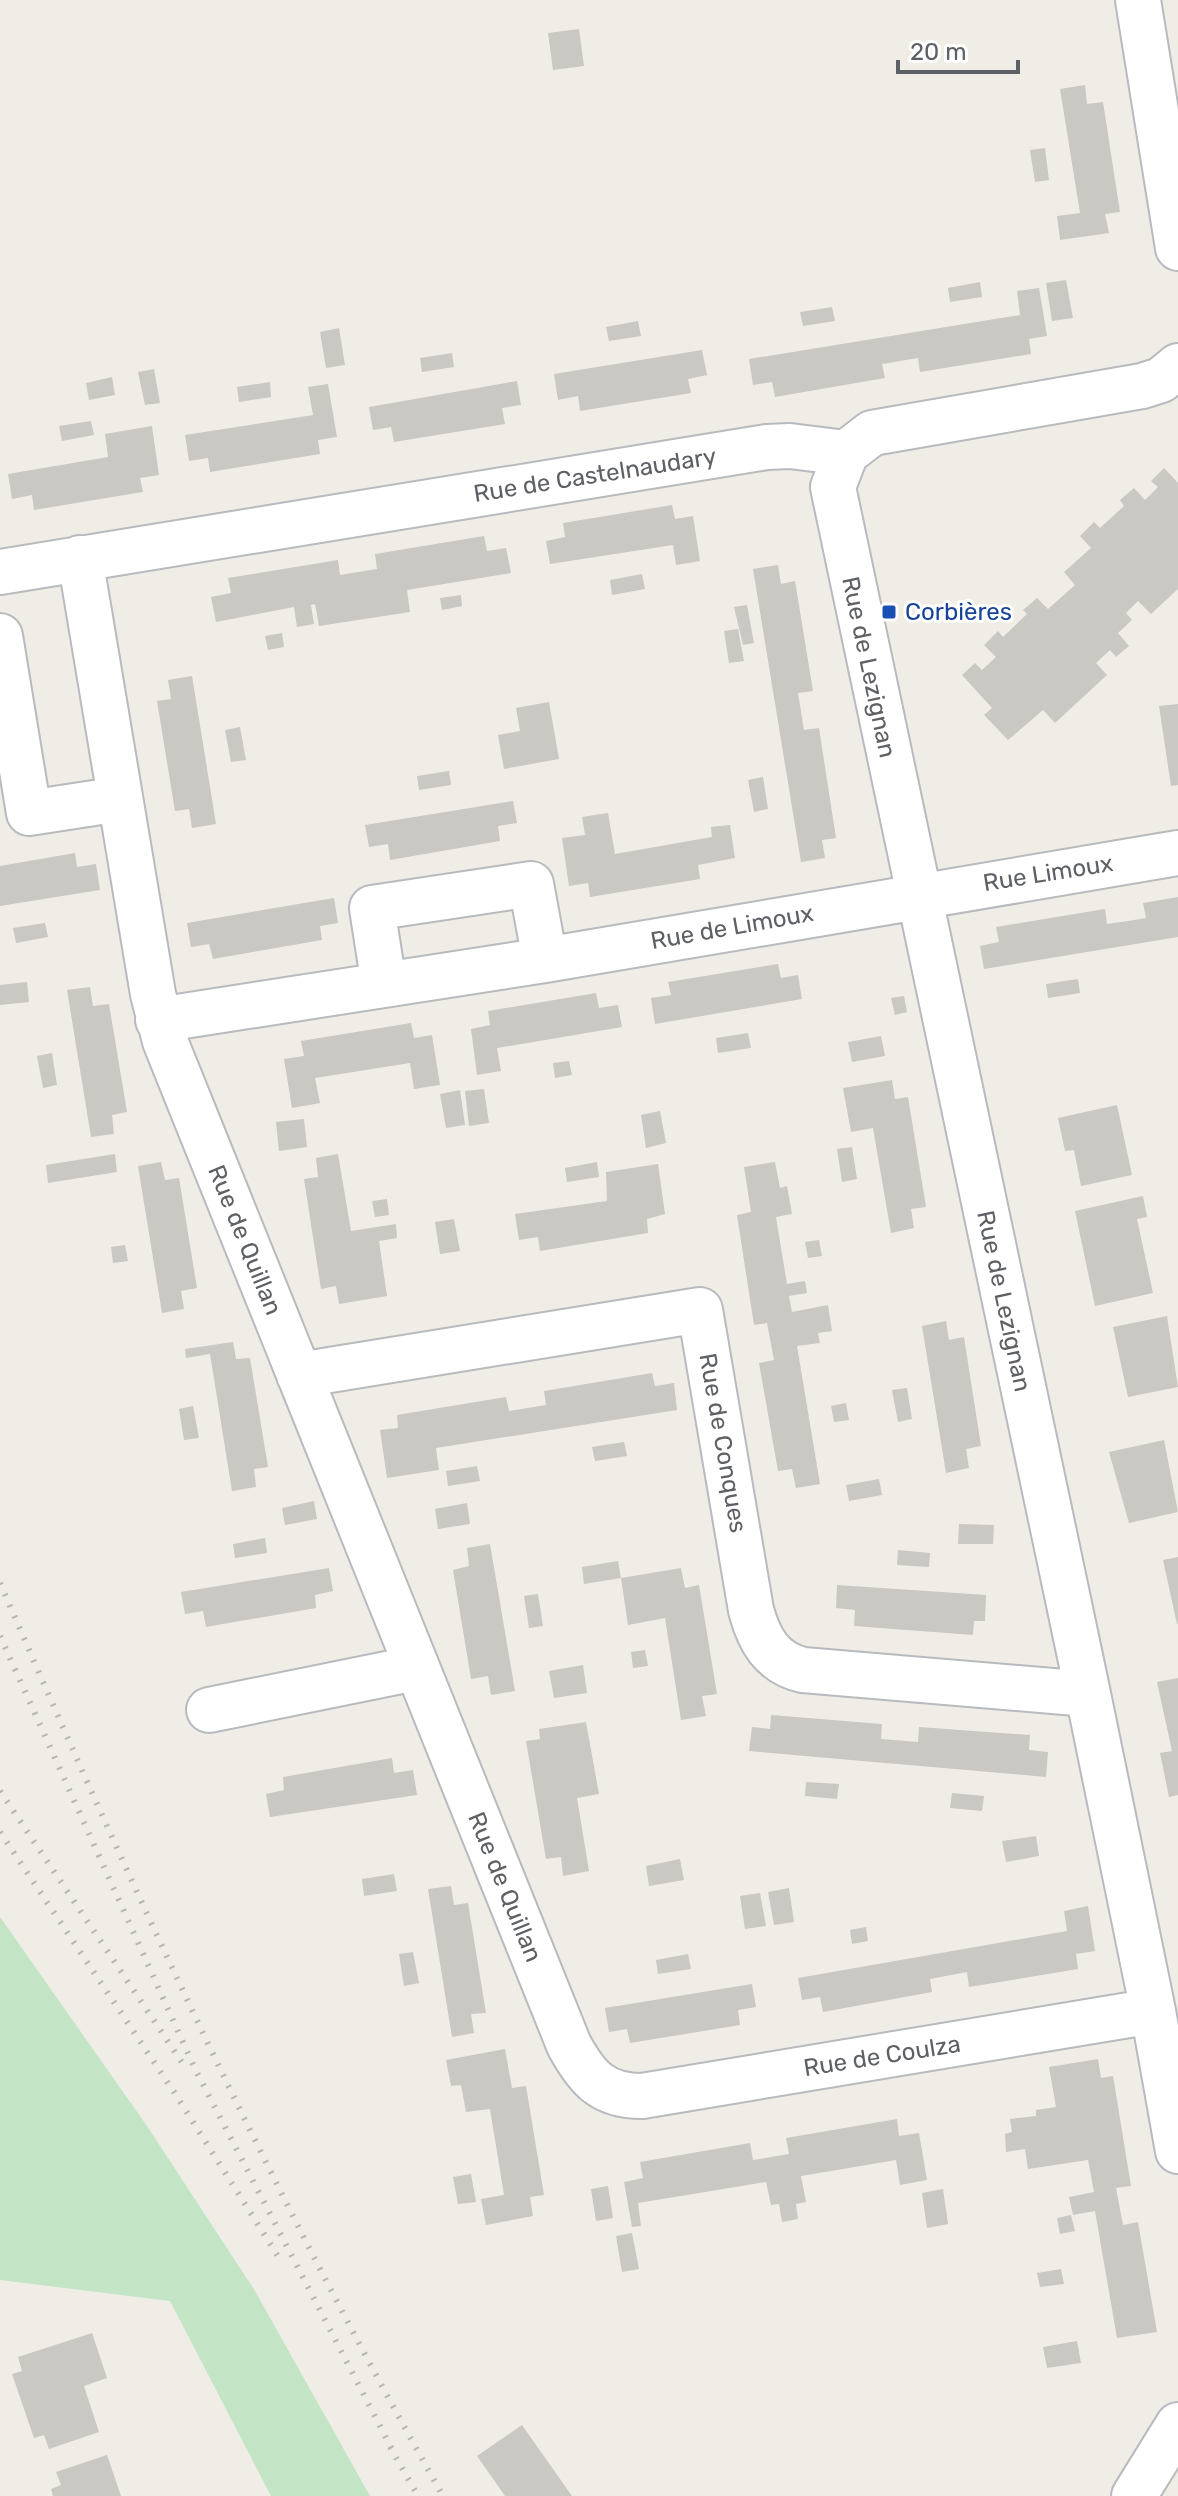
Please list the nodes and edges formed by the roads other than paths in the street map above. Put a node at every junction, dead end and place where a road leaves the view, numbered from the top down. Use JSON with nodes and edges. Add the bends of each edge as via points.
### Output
{"nodes":[{"id":1,"x":1138,"y":0,"type":"edge"},
{"id":2,"x":1178,"y":248,"type":"edge"},
{"id":3,"x":1178,"y":366,"type":"edge"},
{"id":4,"x":846,"y":453,"type":"junction"},
{"id":5,"x":80,"y":558,"type":"junction"},
{"id":6,"x":0,"y":572,"type":"edge"},
{"id":7,"x":0,"y":636,"type":"edge"},
{"id":8,"x":120,"y":799,"type":"junction"},
{"id":9,"x":14,"y":816,"type":"edge"},
{"id":10,"x":1178,"y":853,"type":"edge"},
{"id":11,"x":919,"y":894,"type":"junction"},
{"id":12,"x":545,"y":960,"type":"junction"},
{"id":13,"x":384,"y":985,"type":"junction"},
{"id":14,"x":158,"y":1020,"type":"junction"},
{"id":15,"x":299,"y":1375,"type":"junction"},
{"id":16,"x":416,"y":1668,"type":"junction"},
{"id":17,"x":1088,"y":1694,"type":"junction"},
{"id":18,"x":209,"y":1710,"type":"dead end"},
{"id":19,"x":1153,"y":2011,"type":"junction"},
{"id":20,"x":611,"y":2093,"type":"joint"},
{"id":21,"x":1178,"y":2151,"type":"edge"},
{"id":22,"x":1178,"y":2425,"type":"edge"},
{"id":23,"x":1134,"y":2496,"type":"edge"}],
"edges":[{"from":1,"to":2,"type":"street"},
{"from":3,"to":4,"type":"street","via":[[1142,386],[889,428]]},
{"from":4,"to":5,"type":"street","name":"Rue de Castelnaudary","via":[[767,447]]},
{"from":4,"to":11,"type":"street","name":"Rue de Lezignan","via":[[837,470],[834,505]]},
{"from":5,"to":6,"type":"street","name":"Rue de Castelnaudary"},
{"from":5,"to":8,"type":"street","name":"Rue de Quillan"},
{"from":7,"to":9,"type":"street"},
{"from":8,"to":9,"type":"street"},
{"from":8,"to":14,"type":"street","name":"Rue de Quillan"},
{"from":10,"to":11,"type":"street","name":"Rue Limoux"},
{"from":11,"to":12,"type":"street","name":"Rue de Limoux"},
{"from":11,"to":17,"type":"street","name":"Rue de Lezignan"},
{"from":12,"to":13,"type":"street","name":"Rue de Limoux"},
{"from":12,"to":13,"type":"street","via":[[531,884],[372,908]]},
{"from":13,"to":14,"type":"street","name":"Rue de Limoux"},
{"from":14,"to":15,"type":"street","name":"Rue de Quillan"},
{"from":15,"to":16,"type":"street","name":"Rue de Quillan"},
{"from":15,"to":17,"type":"street","name":"Rue de Conques","via":[[700,1310],[751,1610],[764,1645],[776,1658],[803,1670]]},
{"from":16,"to":18,"type":"street"},
{"from":16,"to":20,"type":"street","name":"Rue de Quillan","via":[[569,2045],[587,2076]]},
{"from":17,"to":19,"type":"street","name":"Rue de Lezignan"},
{"from":19,"to":20,"type":"street","name":"Rue de Coulza","via":[[659,2093]]},
{"from":19,"to":21,"type":"street","name":"Rue de Lezignan"},
{"from":22,"to":23,"type":"street"}]}
